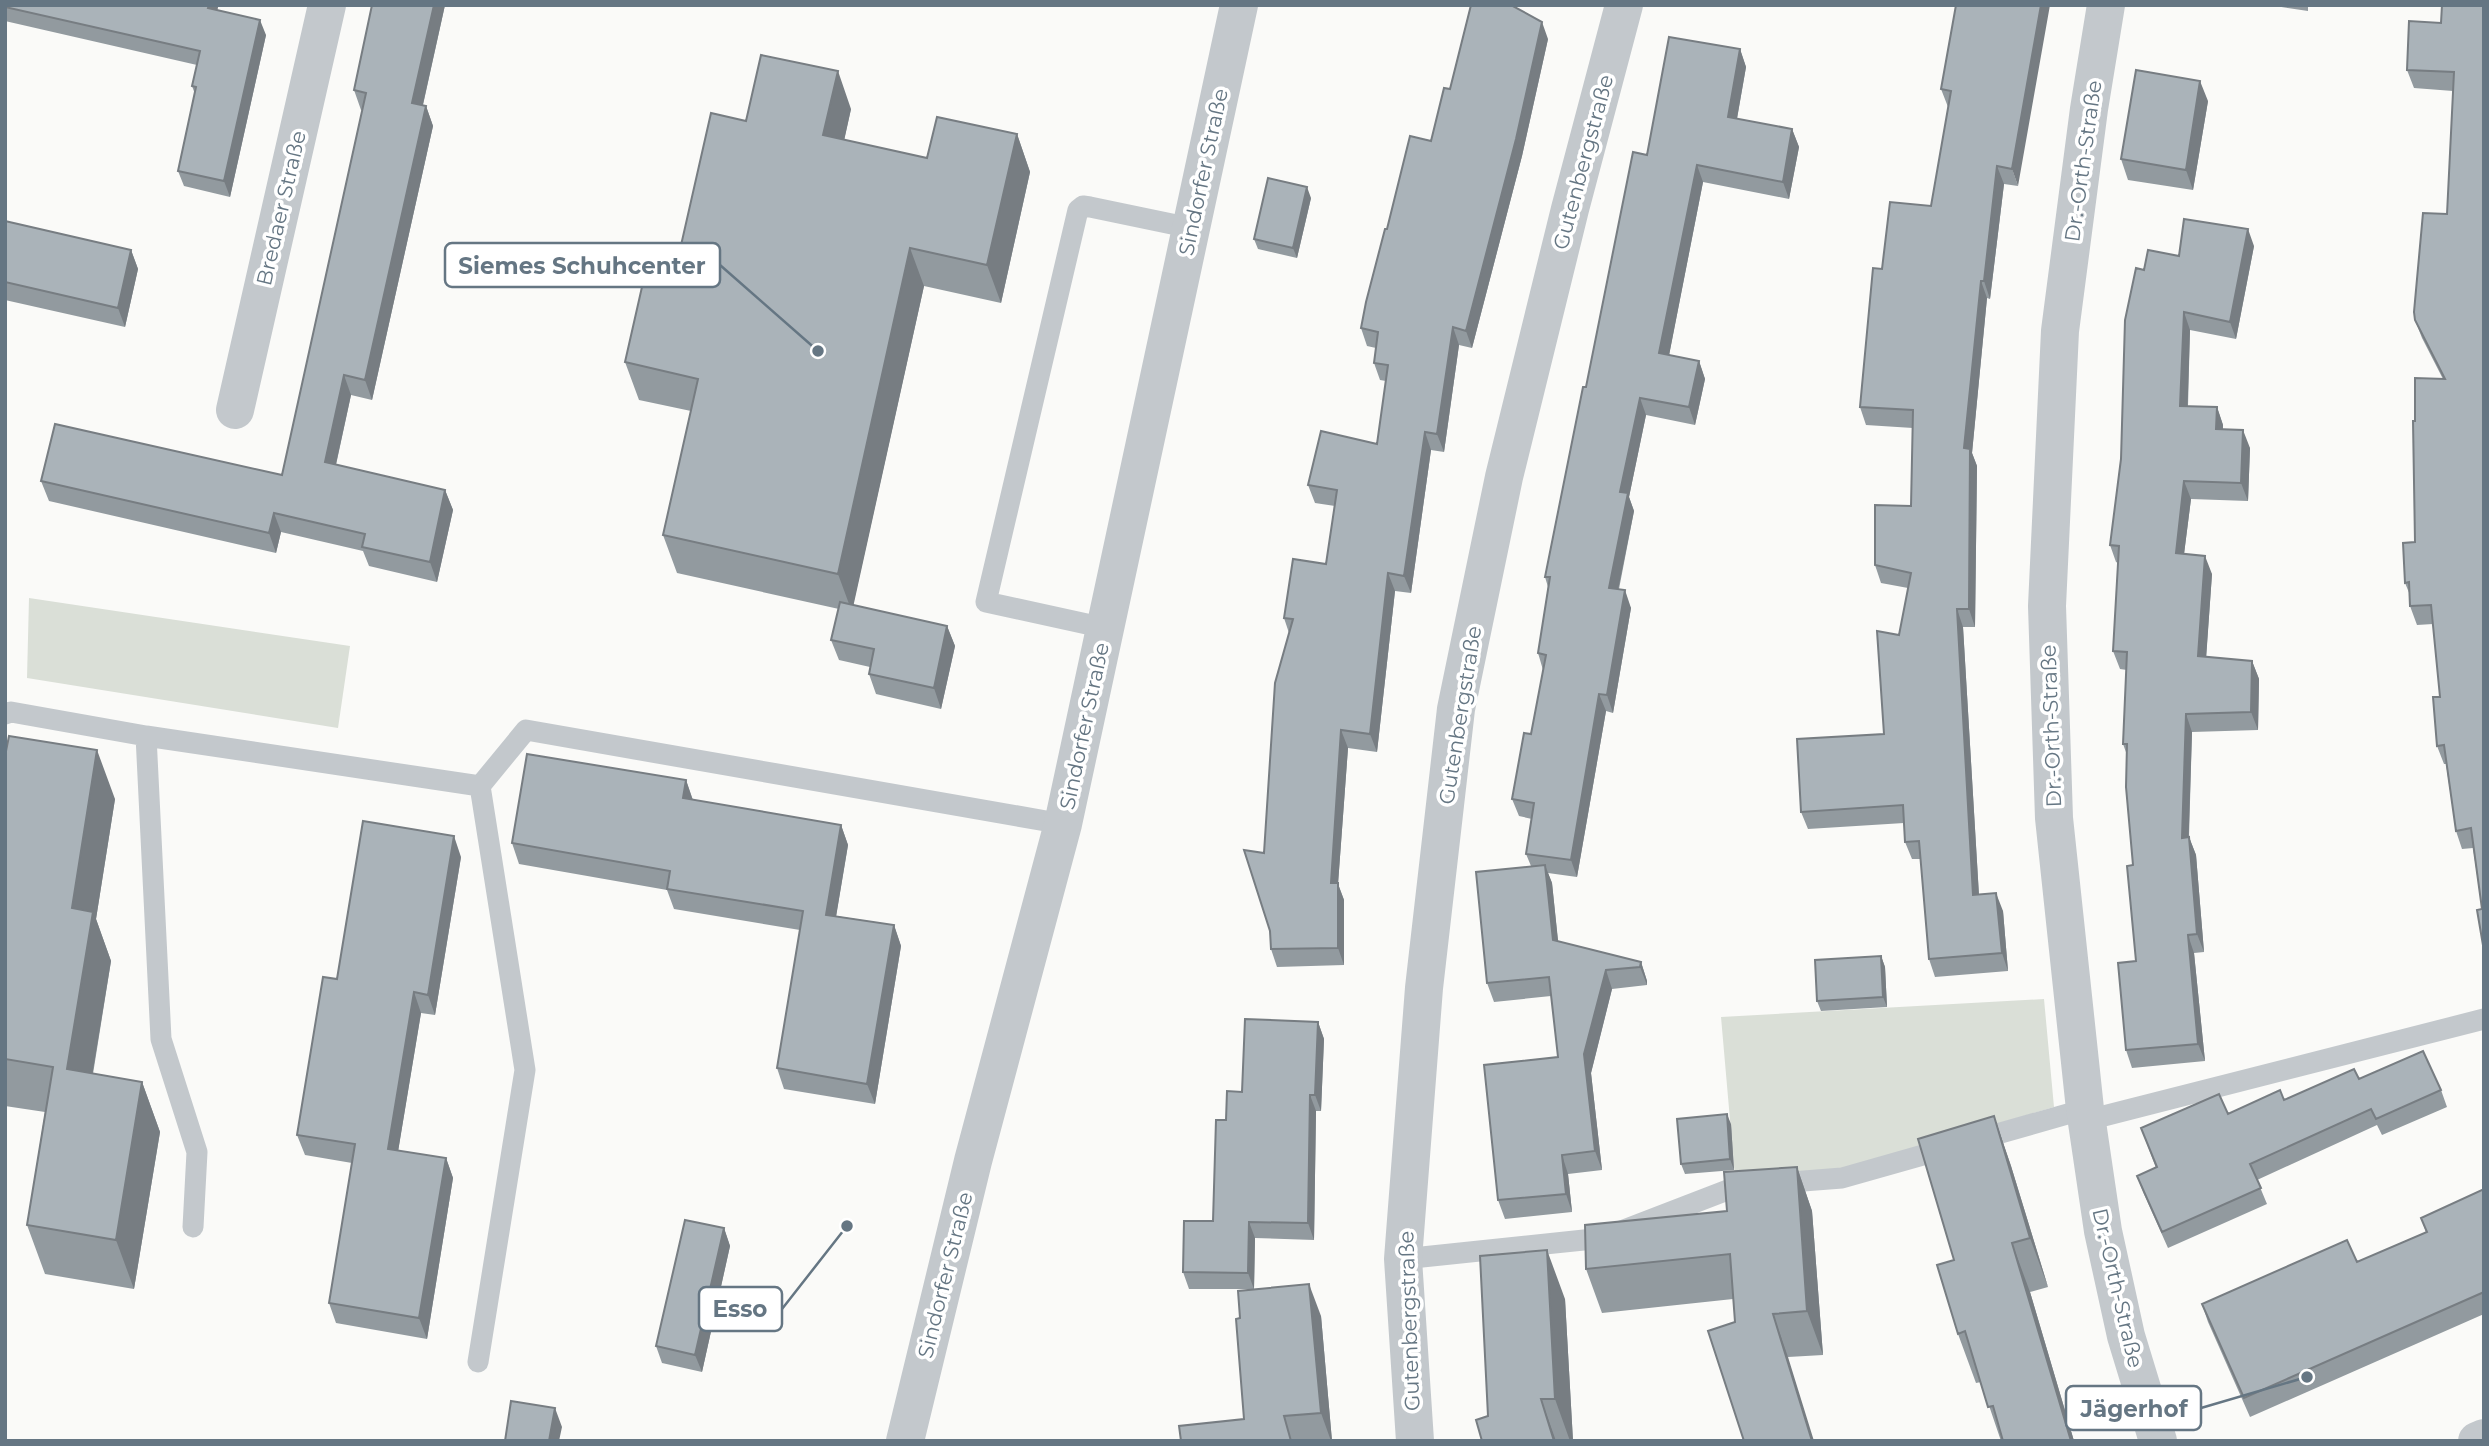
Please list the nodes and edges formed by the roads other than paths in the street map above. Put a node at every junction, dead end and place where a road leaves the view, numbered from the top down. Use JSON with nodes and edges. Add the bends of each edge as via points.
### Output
{"nodes":[{"id":1,"x":327,"y":5,"type":"edge"},
{"id":2,"x":1239,"y":5,"type":"edge"},
{"id":3,"x":1624,"y":5,"type":"edge"},
{"id":4,"x":2106,"y":5,"type":"edge"},
{"id":5,"x":1191,"y":228,"type":"junction"},
{"id":6,"x":235,"y":410,"type":"dead end"},
{"id":7,"x":1105,"y":628,"type":"junction"},
{"id":8,"x":5,"y":714,"type":"edge"},
{"id":9,"x":146,"y":736,"type":"junction"},
{"id":10,"x":480,"y":786,"type":"junction"},
{"id":11,"x":1063,"y":824,"type":"junction"},
{"id":12,"x":2484,"y":1019,"type":"edge"},
{"id":13,"x":2086,"y":1115,"type":"junction"},
{"id":14,"x":193,"y":1227,"type":"dead end"},
{"id":15,"x":1403,"y":1259,"type":"junction"},
{"id":16,"x":478,"y":1362,"type":"dead end"},
{"id":17,"x":2484,"y":1438,"type":"edge"},
{"id":18,"x":905,"y":1441,"type":"edge"},
{"id":19,"x":1415,"y":1441,"type":"edge"},
{"id":20,"x":2158,"y":1441,"type":"edge"},
{"id":21,"x":2477,"y":1441,"type":"edge"}],
"edges":[{"from":1,"to":6,"type":"street","name":"Bredaer Straße"},
{"from":2,"to":5,"type":"street","name":"Sindorfer Straße"},
{"from":3,"to":15,"type":"street","name":"Gutenbergstraße","via":[[1504,477],[1456,709],[1424,988]]},
{"from":4,"to":13,"type":"street","name":"Dr.-Orth-Straße","via":[[2060,331],[2047,606],[2054,818]]},
{"from":5,"to":7,"type":"street","name":"Sindorfer Straße"},
{"from":5,"to":7,"type":"lane","via":[[1090,206],[1078,210],[986,602]]},
{"from":7,"to":11,"type":"street","name":"Sindorfer Straße"},
{"from":8,"to":9,"type":"lane"},
{"from":9,"to":10,"type":"lane"},
{"from":9,"to":14,"type":"lane","via":[[160,1039],[197,1152]]},
{"from":10,"to":11,"type":"lane","via":[[526,730]]},
{"from":10,"to":16,"type":"lane","via":[[525,1070]]},
{"from":11,"to":18,"type":"street","name":"Sindorfer Straße","via":[[973,1161]]},
{"from":12,"to":13,"type":"lane"},
{"from":13,"to":15,"type":"lane","via":[[1842,1178],[1738,1186],[1603,1238]]},
{"from":13,"to":20,"type":"street","name":"Dr.-Orth-Straße","via":[[2102,1231],[2126,1336]]},
{"from":15,"to":19,"type":"street","name":"Gutenbergstraße"},
{"from":17,"to":21,"type":"street"}]}
